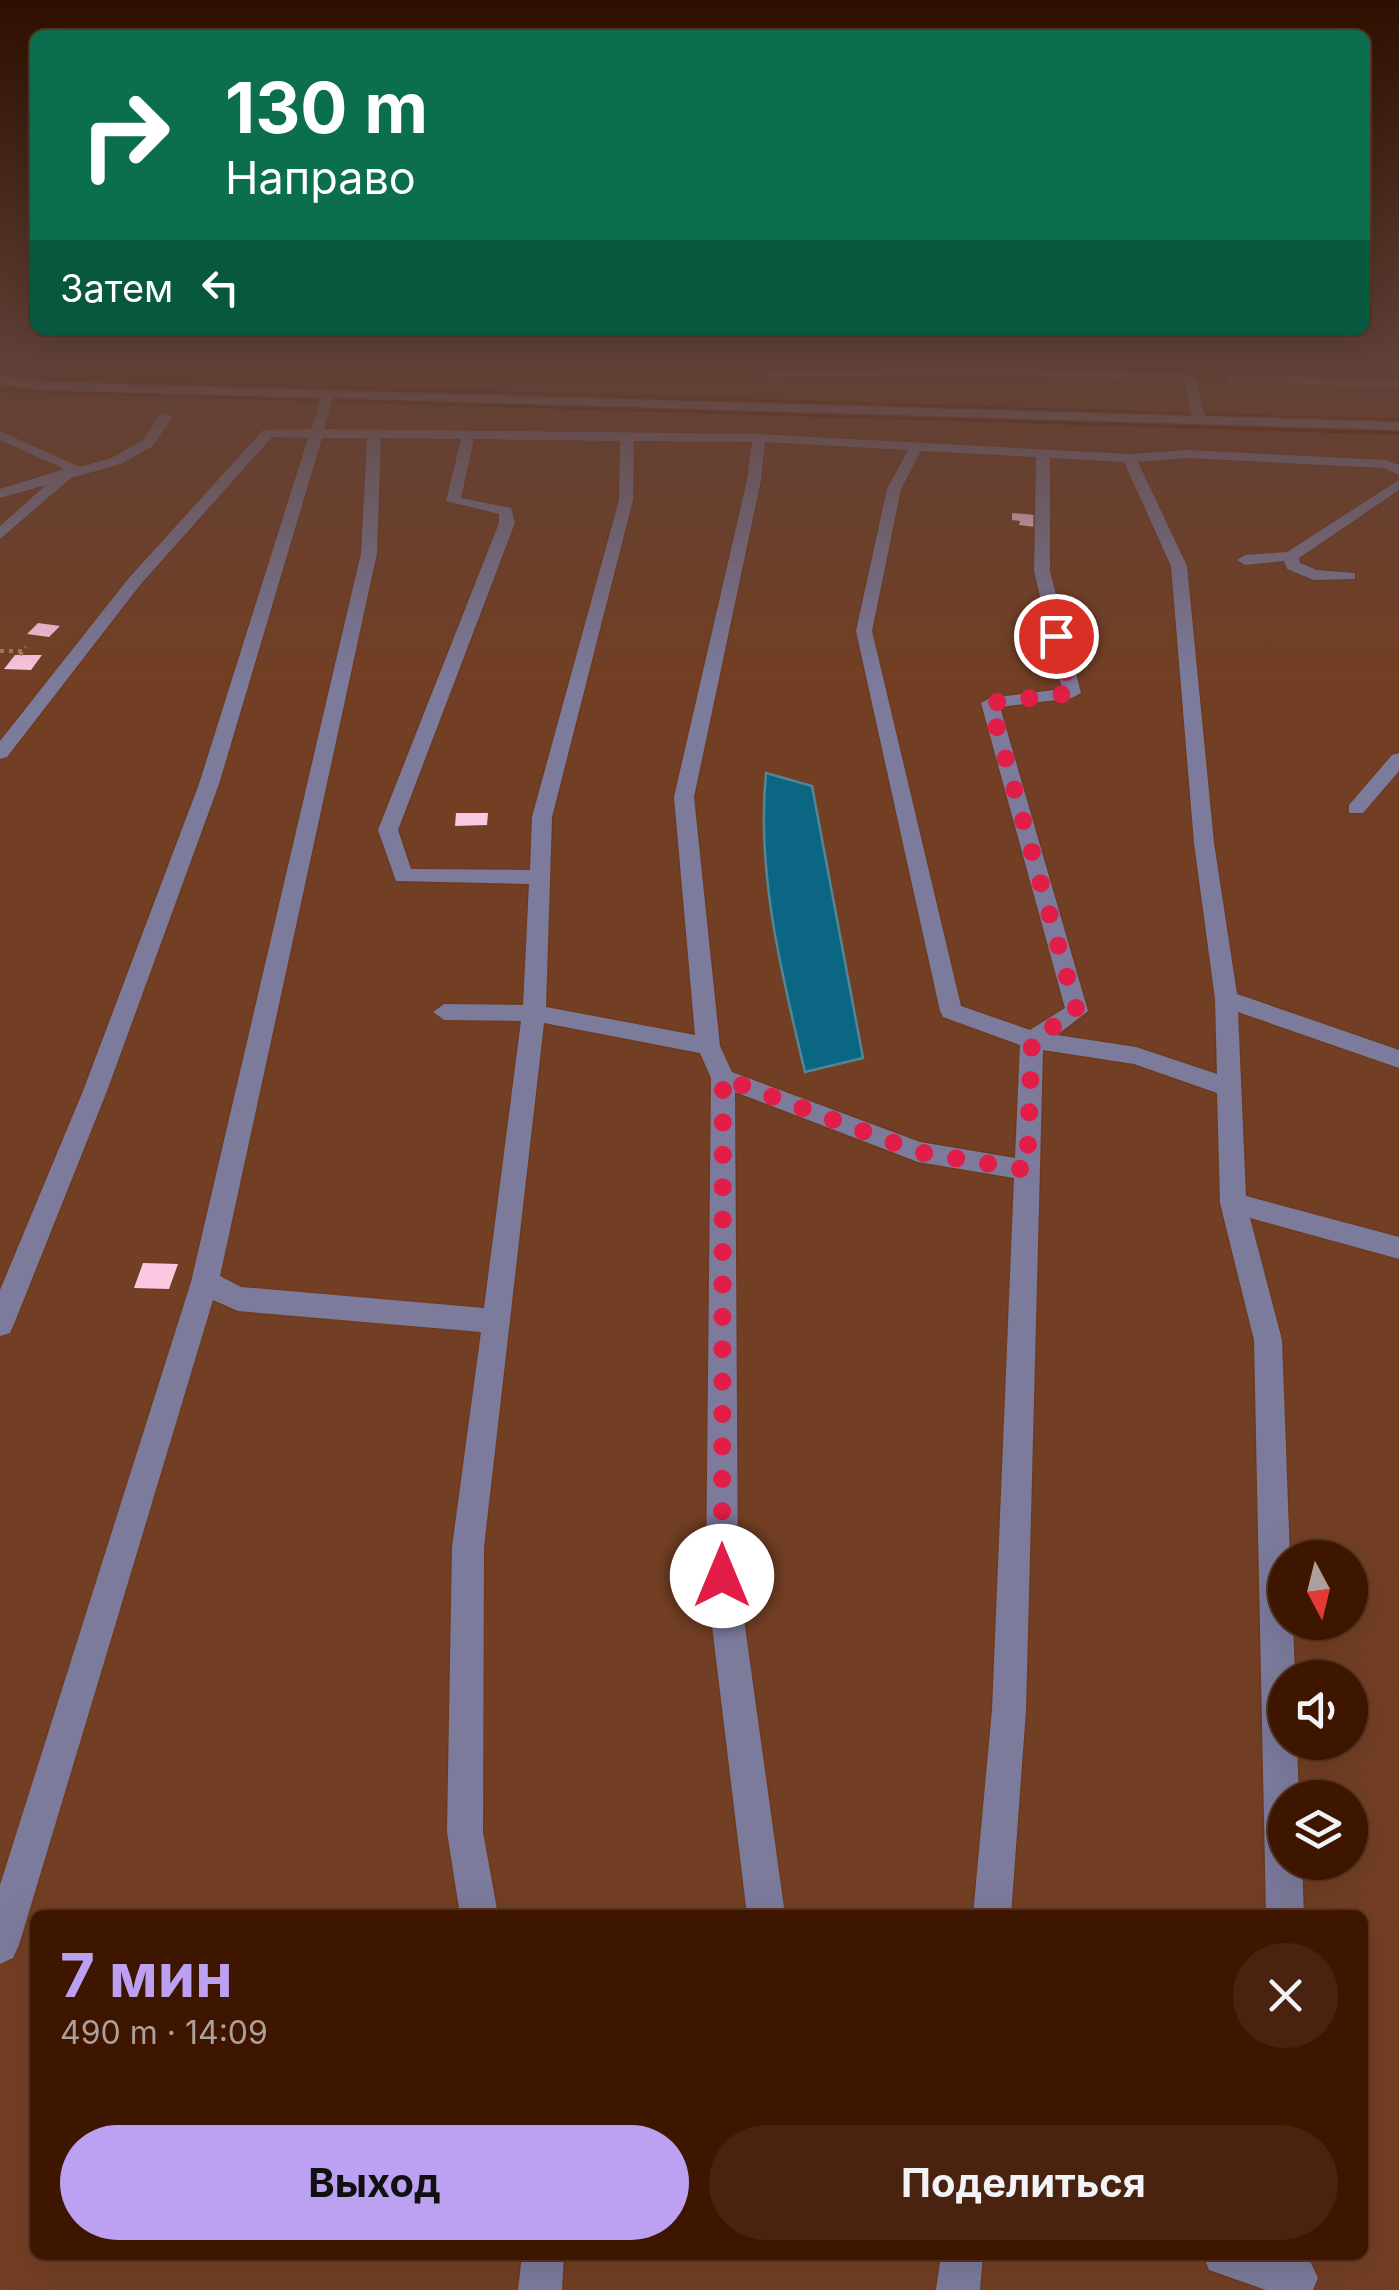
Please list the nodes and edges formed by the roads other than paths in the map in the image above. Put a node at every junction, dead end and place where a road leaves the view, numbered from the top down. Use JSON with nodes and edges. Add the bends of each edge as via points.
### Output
{"nodes":[{"id":1,"x":73,"y":469,"type":"edge"},
{"id":2,"x":86,"y":469,"type":"edge"},
{"id":3,"x":236,"y":469,"type":"edge"},
{"id":4,"x":305,"y":469,"type":"edge"},
{"id":5,"x":373,"y":469,"type":"edge"},
{"id":6,"x":461,"y":469,"type":"edge"},
{"id":7,"x":626,"y":469,"type":"edge"},
{"id":8,"x":755,"y":469,"type":"edge"},
{"id":9,"x":905,"y":469,"type":"edge"},
{"id":10,"x":1043,"y":469,"type":"edge"},
{"id":11,"x":1134,"y":469,"type":"edge"},
{"id":12,"x":67,"y":474,"type":"junction"},
{"id":13,"x":1399,"y":484,"type":"edge"},
{"id":14,"x":0,"y":494,"type":"edge"},
{"id":15,"x":0,"y":534,"type":"edge"},
{"id":16,"x":1290,"y":556,"type":"junction"},
{"id":17,"x":1245,"y":560,"type":"dead end"},
{"id":18,"x":1348,"y":576,"type":"dead end"},
{"id":19,"x":0,"y":753,"type":"edge"},
{"id":20,"x":1399,"y":759,"type":"edge"},
{"id":21,"x":1356,"y":809,"type":"dead end"},
{"id":22,"x":540,"y":876,"type":"junction"},
{"id":23,"x":1226,"y":999,"type":"junction"},
{"id":24,"x":444,"y":1012,"type":"dead end"},
{"id":25,"x":534,"y":1013,"type":"junction"},
{"id":26,"x":1032,"y":1040,"type":"junction"},
{"id":27,"x":708,"y":1046,"type":"junction"},
{"id":28,"x":1399,"y":1058,"type":"edge"},
{"id":29,"x":723,"y":1078,"type":"junction"},
{"id":30,"x":1229,"y":1088,"type":"junction"},
{"id":31,"x":1027,"y":1170,"type":"junction"},
{"id":32,"x":1233,"y":1204,"type":"junction"},
{"id":33,"x":1399,"y":1248,"type":"edge"},
{"id":34,"x":205,"y":1282,"type":"junction"},
{"id":35,"x":5,"y":1296,"type":"edge"},
{"id":36,"x":496,"y":1322,"type":"junction"},
{"id":37,"x":0,"y":1324,"type":"edge"},
{"id":38,"x":478,"y":1910,"type":"edge"},
{"id":39,"x":765,"y":1910,"type":"edge"},
{"id":40,"x":992,"y":1910,"type":"edge"},
{"id":41,"x":1285,"y":1910,"type":"edge"},
{"id":42,"x":0,"y":1944,"type":"edge"},
{"id":43,"x":543,"y":2260,"type":"edge"},
{"id":44,"x":961,"y":2260,"type":"edge"},
{"id":45,"x":1243,"y":2260,"type":"edge"},
{"id":46,"x":1296,"y":2274,"type":"edge"},
{"id":47,"x":540,"y":2290,"type":"edge"},
{"id":48,"x":958,"y":2290,"type":"edge"}],
"edges":[{"from":1,"to":12,"type":"street"},
{"from":2,"to":12,"type":"street"},
{"from":3,"to":19,"type":"street","via":[[134,582]]},
{"from":4,"to":35,"type":"street","via":[[209,784],[95,1091]]},
{"from":5,"to":34,"type":"street","via":[[369,553]]},
{"from":6,"to":22,"type":"street","via":[[454,500],[506,511],[506,522],[388,830],[403,876]]},
{"from":7,"to":22,"type":"street","via":[[626,500],[542,816]]},
{"from":8,"to":27,"type":"street","via":[[684,796]]},
{"from":9,"to":26,"type":"street","via":[[894,489],[864,631],[951,1011]]},
{"from":10,"to":26,"type":"street","via":[[1042,571],[1072,693],[990,703],[1077,1012]]},
{"from":11,"to":23,"type":"street","via":[[1178,566]]},
{"from":12,"to":14,"type":"street"},
{"from":12,"to":15,"type":"street"},
{"from":13,"to":16,"type":"street"},
{"from":16,"to":17,"type":"street"},
{"from":16,"to":18,"type":"street","via":[[1293,566],[1314,575]]},
{"from":20,"to":21,"type":"street"},
{"from":22,"to":25,"type":"street"},
{"from":23,"to":28,"type":"street"},
{"from":23,"to":30,"type":"street"},
{"from":24,"to":25,"type":"street"},
{"from":25,"to":27,"type":"street"},
{"from":25,"to":36,"type":"street"},
{"from":26,"to":30,"type":"street","via":[[1136,1056]]},
{"from":26,"to":31,"type":"street"},
{"from":27,"to":29,"type":"street"},
{"from":29,"to":31,"type":"street","via":[[918,1152]]},
{"from":29,"to":39,"type":"street","via":[[722,1576]]},
{"from":30,"to":32,"type":"street"},
{"from":31,"to":40,"type":"street","via":[[1009,1710]]},
{"from":32,"to":33,"type":"street"},
{"from":32,"to":41,"type":"street","via":[[1268,1340]]},
{"from":34,"to":36,"type":"street","via":[[238,1299]]},
{"from":34,"to":42,"type":"street"},
{"from":35,"to":37,"type":"street"},
{"from":36,"to":38,"type":"street","via":[[468,1547],[465,1832]]},
{"from":43,"to":47,"type":"street"},
{"from":44,"to":48,"type":"street"},
{"from":45,"to":46,"type":"street"}]}
